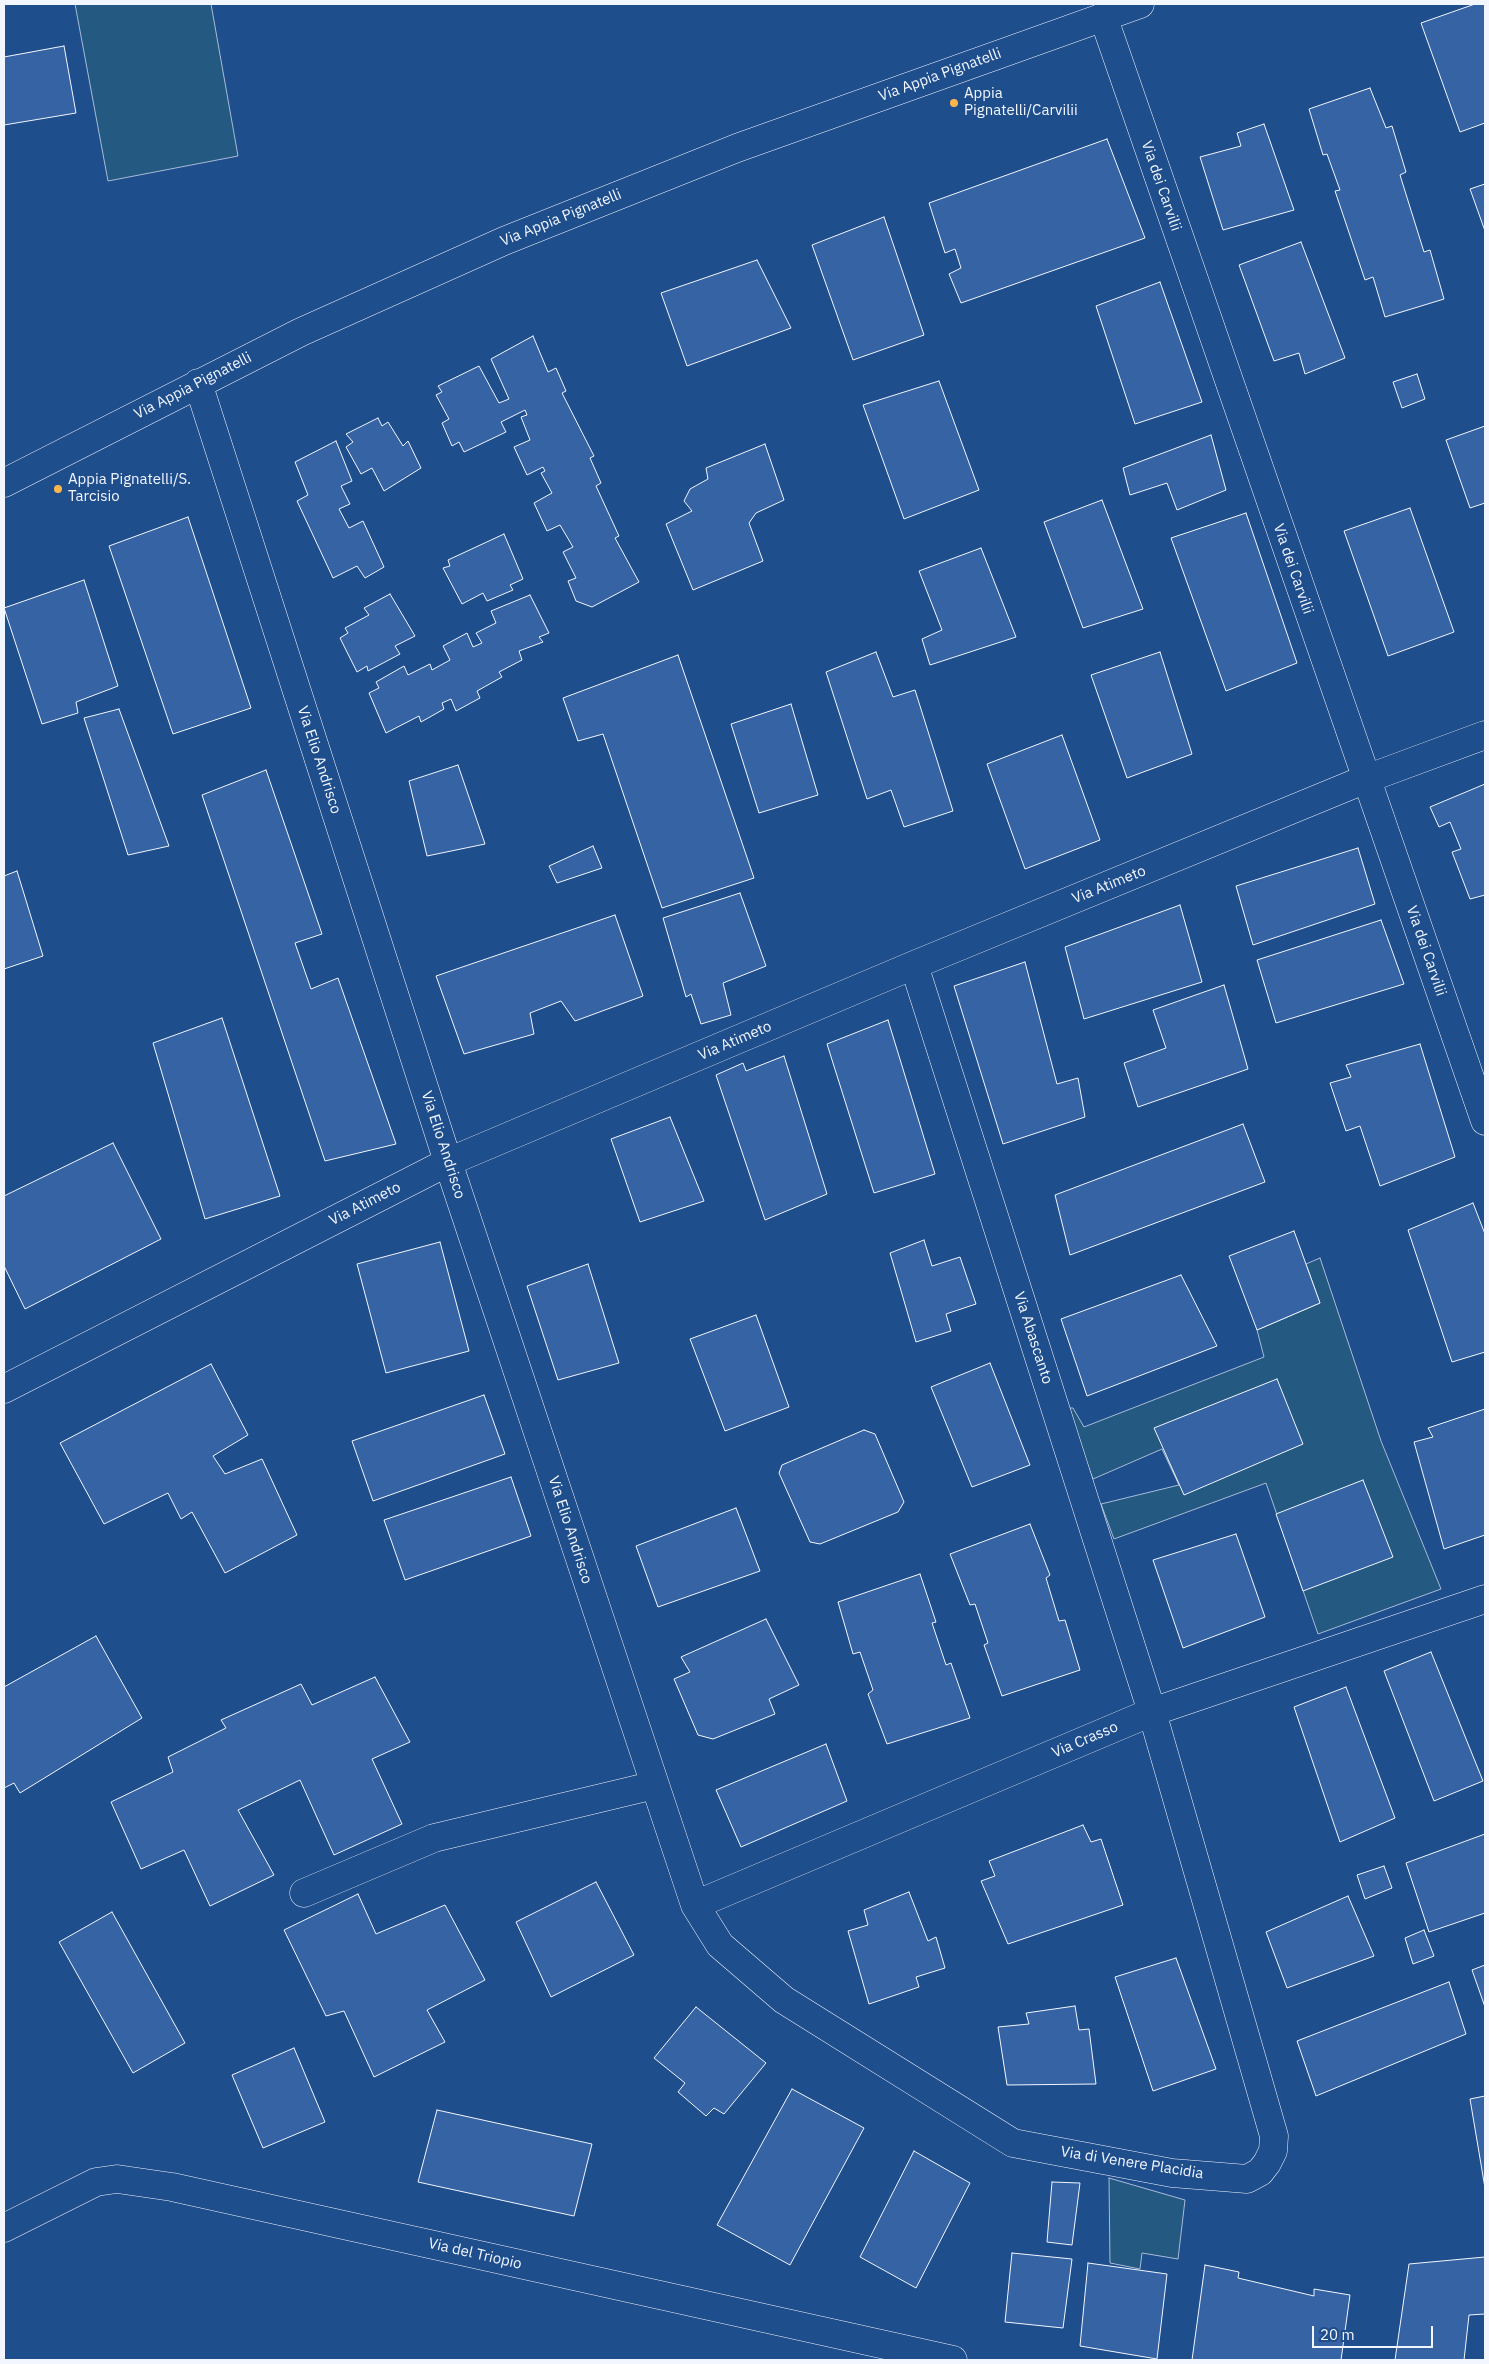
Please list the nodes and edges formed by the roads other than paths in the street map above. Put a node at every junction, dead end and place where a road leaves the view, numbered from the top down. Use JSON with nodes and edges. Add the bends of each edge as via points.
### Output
{"nodes":[{"id":1,"x":1140,"y":4,"type":"edge"},
{"id":2,"x":1103,"y":16,"type":"junction"},
{"id":3,"x":198,"y":383,"type":"junction"},
{"id":4,"x":4,"y":483,"type":"edge"},
{"id":5,"x":1485,"y":735,"type":"edge"},
{"id":6,"x":1366,"y":779,"type":"junction"},
{"id":7,"x":914,"y":965,"type":"junction"},
{"id":8,"x":1485,"y":1121,"type":"edge"},
{"id":9,"x":448,"y":1162,"type":"junction"},
{"id":10,"x":4,"y":1389,"type":"edge"},
{"id":11,"x":1485,"y":1599,"type":"edge"},
{"id":12,"x":1152,"y":1712,"type":"junction"},
{"id":13,"x":655,"y":1785,"type":"junction"},
{"id":14,"x":304,"y":1893,"type":"dead end"},
{"id":15,"x":695,"y":1905,"type":"junction"},
{"id":16,"x":4,"y":2228,"type":"edge"},
{"id":17,"x":953,"y":2360,"type":"edge"}],
"edges":[{"from":1,"to":2,"type":"street","name":"Via Appia Pignatelli"},
{"from":2,"to":3,"type":"street","name":"Via Appia Pignatelli","via":[[737,148],[558,219],[375,297]]},
{"from":2,"to":6,"type":"street","name":"Via dei Carvilii"},
{"from":3,"to":4,"type":"street","name":"Via Appia Pignatelli"},
{"from":3,"to":9,"type":"street","name":"Via Elio Andrisco"},
{"from":5,"to":6,"type":"street","name":"Via Atimeto"},
{"from":6,"to":7,"type":"street","name":"Via Atimeto"},
{"from":6,"to":8,"type":"street","name":"Via dei Carvilii"},
{"from":7,"to":9,"type":"street","name":"Via Atimeto"},
{"from":7,"to":12,"type":"street","name":"Via Abascanto"},
{"from":9,"to":10,"type":"street","name":"Via Atimeto"},
{"from":9,"to":13,"type":"street","name":"Via Elio Andrisco"},
{"from":11,"to":12,"type":"street","name":"Via Crasso"},
{"from":12,"to":15,"type":"street","name":"Via Crasso"},
{"from":12,"to":15,"type":"street","name":"Via di Venere Placidia","via":[[1274,2136],[1273,2150],[1267,2163],[1260,2172],[1247,2179],[1172,2172],[1013,2143],[784,2000],[720,1945]]},
{"from":13,"to":14,"type":"street","via":[[434,1838]]},
{"from":13,"to":15,"type":"street","name":"Via Elio Andrisco"},
{"from":16,"to":17,"type":"street","name":"Via del Triopio","via":[[96,2182],[117,2178],[172,2187]]}]}
